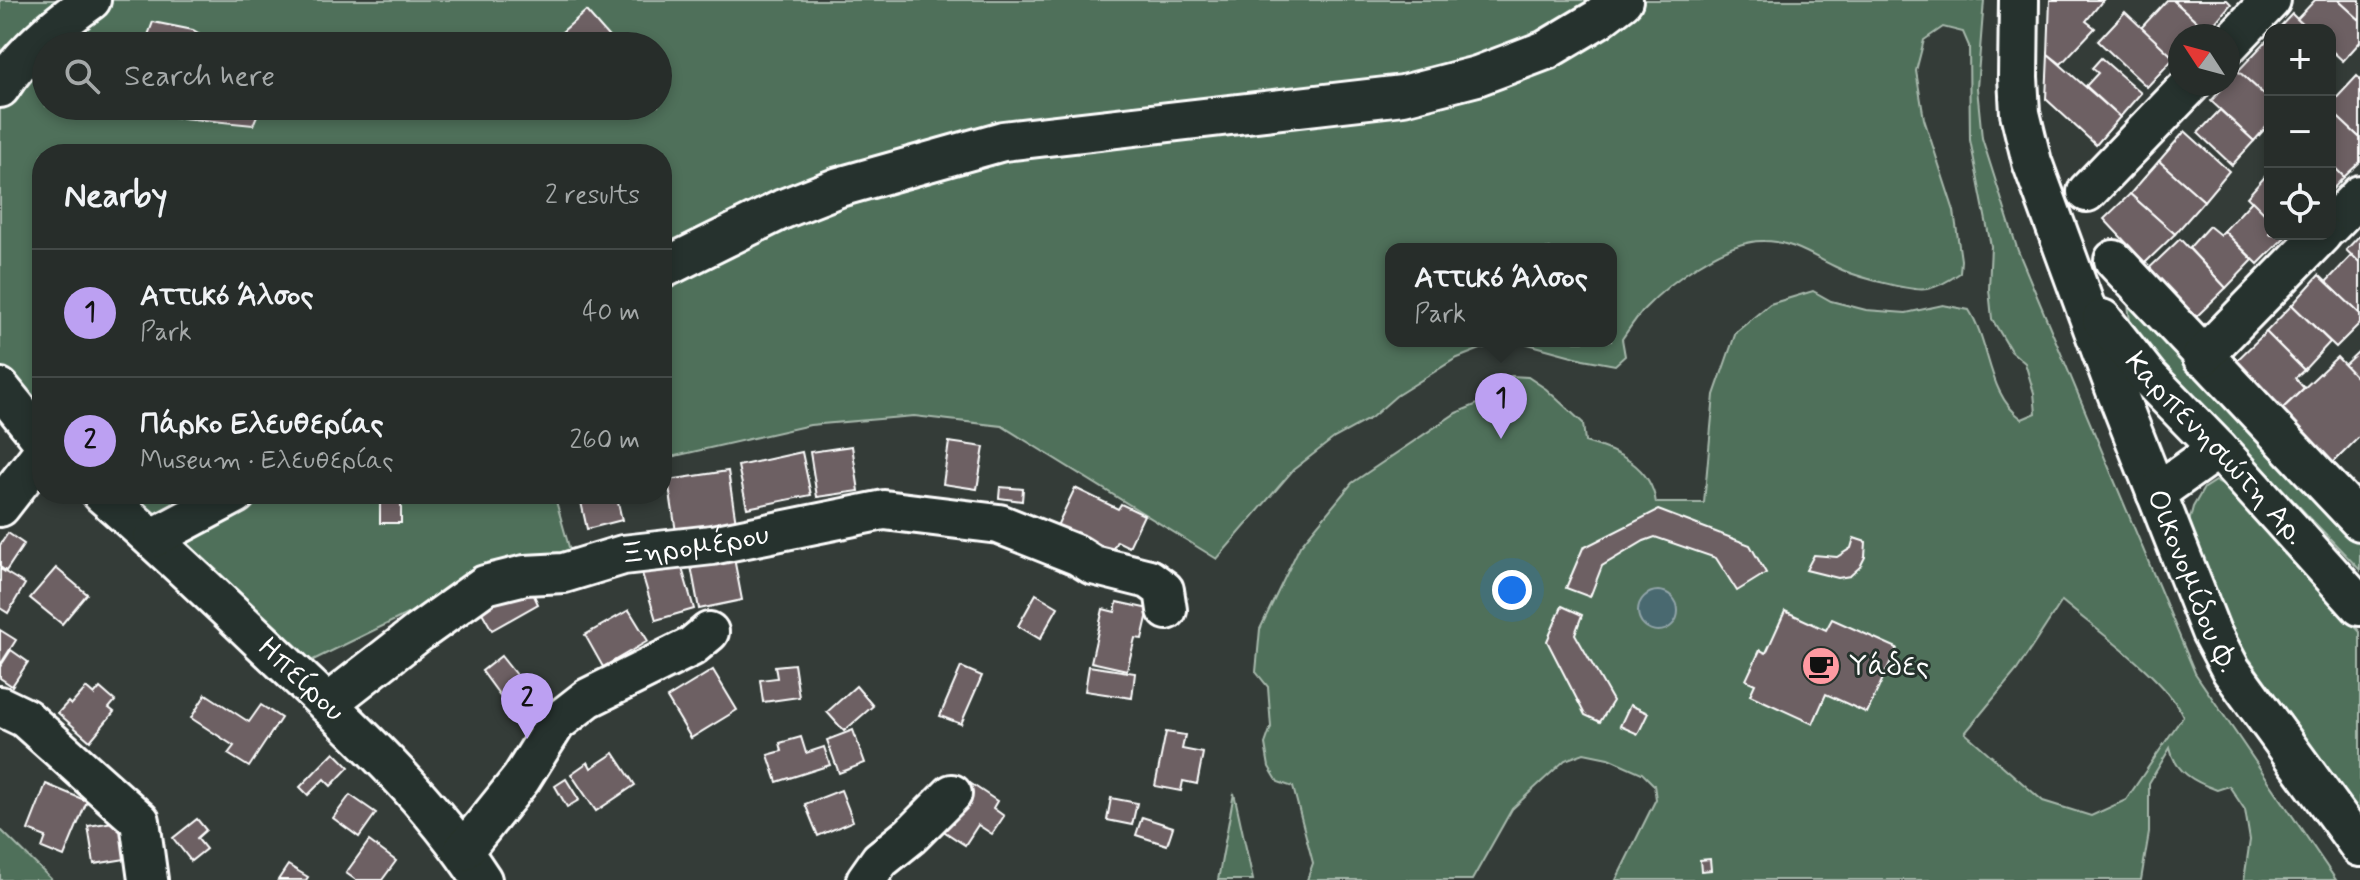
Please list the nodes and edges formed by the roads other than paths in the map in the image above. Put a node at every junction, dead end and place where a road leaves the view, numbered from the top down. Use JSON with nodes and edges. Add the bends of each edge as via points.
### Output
{"nodes":[{"id":1,"x":91,"y":0,"type":"edge"},
{"id":2,"x":1623,"y":0,"type":"edge"},
{"id":3,"x":2019,"y":0,"type":"edge"},
{"id":4,"x":2271,"y":0,"type":"edge"},
{"id":5,"x":49,"y":32,"type":"edge"},
{"id":6,"x":2240,"y":32,"type":"edge"},
{"id":7,"x":32,"y":48,"type":"edge"},
{"id":8,"x":0,"y":88,"type":"edge"},
{"id":9,"x":2179,"y":96,"type":"edge"},
{"id":10,"x":2087,"y":192,"type":"dead end"},
{"id":11,"x":2360,"y":195,"type":"edge"},
{"id":12,"x":2336,"y":220,"type":"edge"},
{"id":13,"x":2316,"y":240,"type":"edge"},
{"id":14,"x":2114,"y":260,"type":"dead end"},
{"id":15,"x":672,"y":264,"type":"edge"},
{"id":16,"x":2077,"y":285,"type":"junction"},
{"id":17,"x":2202,"y":357,"type":"junction"},
{"id":18,"x":0,"y":388,"type":"edge"},
{"id":19,"x":32,"y":428,"type":"edge"},
{"id":20,"x":2218,"y":449,"type":"junction"},
{"id":21,"x":32,"y":466,"type":"edge"},
{"id":22,"x":2156,"y":493,"type":"junction"},
{"id":23,"x":2354,"y":502,"type":"edge"},
{"id":24,"x":114,"y":504,"type":"edge"},
{"id":25,"x":217,"y":504,"type":"edge"},
{"id":26,"x":0,"y":507,"type":"edge"},
{"id":27,"x":153,"y":538,"type":"junction"},
{"id":28,"x":2360,"y":606,"type":"edge"},
{"id":29,"x":1167,"y":610,"type":"dead end"},
{"id":30,"x":709,"y":632,"type":"dead end"},
{"id":31,"x":327,"y":704,"type":"junction"},
{"id":32,"x":0,"y":706,"type":"edge"},
{"id":33,"x":952,"y":794,"type":"dead end"},
{"id":34,"x":2360,"y":847,"type":"edge"},
{"id":35,"x":472,"y":870,"type":"edge"},
{"id":36,"x":148,"y":880,"type":"edge"},
{"id":37,"x":866,"y":880,"type":"edge"}],
"edges":[{"from":1,"to":5,"type":"street"},
{"from":2,"to":15,"type":"street","via":[[1546,50],[1477,76],[1403,95],[1003,141],[839,187]]},
{"from":3,"to":16,"type":"street","name":"Οικονομίδου Φ.","via":[[2020,113],[2032,162]]},
{"from":4,"to":6,"type":"street"},
{"from":7,"to":8,"type":"street"},
{"from":9,"to":10,"type":"street"},
{"from":11,"to":12,"type":"street"},
{"from":13,"to":17,"type":"street"},
{"from":14,"to":17,"type":"street","name":"Καρπενησιώτη Αρ."},
{"from":16,"to":20,"type":"street","name":"Καρπενησιώτη Αρ.","via":[[2126,352]]},
{"from":16,"to":22,"type":"street","name":"Οικονομίδου Φ."},
{"from":17,"to":23,"type":"street","name":"Καρπενησιώτη Αρ."},
{"from":18,"to":19,"type":"street"},
{"from":20,"to":22,"type":"street"},
{"from":20,"to":28,"type":"street","name":"Καρπενησιώτη Αρ."},
{"from":21,"to":26,"type":"street"},
{"from":22,"to":34,"type":"street","name":"Οικονομίδου Φ.","via":[[2231,670]]},
{"from":24,"to":27,"type":"street","name":"Ηπείρου"},
{"from":25,"to":27,"type":"street"},
{"from":27,"to":31,"type":"street","name":"Ηπείρου"},
{"from":29,"to":31,"type":"street","name":"Ξηρομέρου","via":[[1164,590],[1149,579],[1093,565],[999,524],[884,510],[485,585]]},
{"from":30,"to":35,"type":"street","via":[[691,647],[588,698],[556,723]]},
{"from":31,"to":35,"type":"street","name":"Ηπείρου","via":[[427,805]]},
{"from":32,"to":36,"type":"street","via":[[25,718],[140,821]]},
{"from":33,"to":37,"type":"street","via":[[880,860]]}]}
